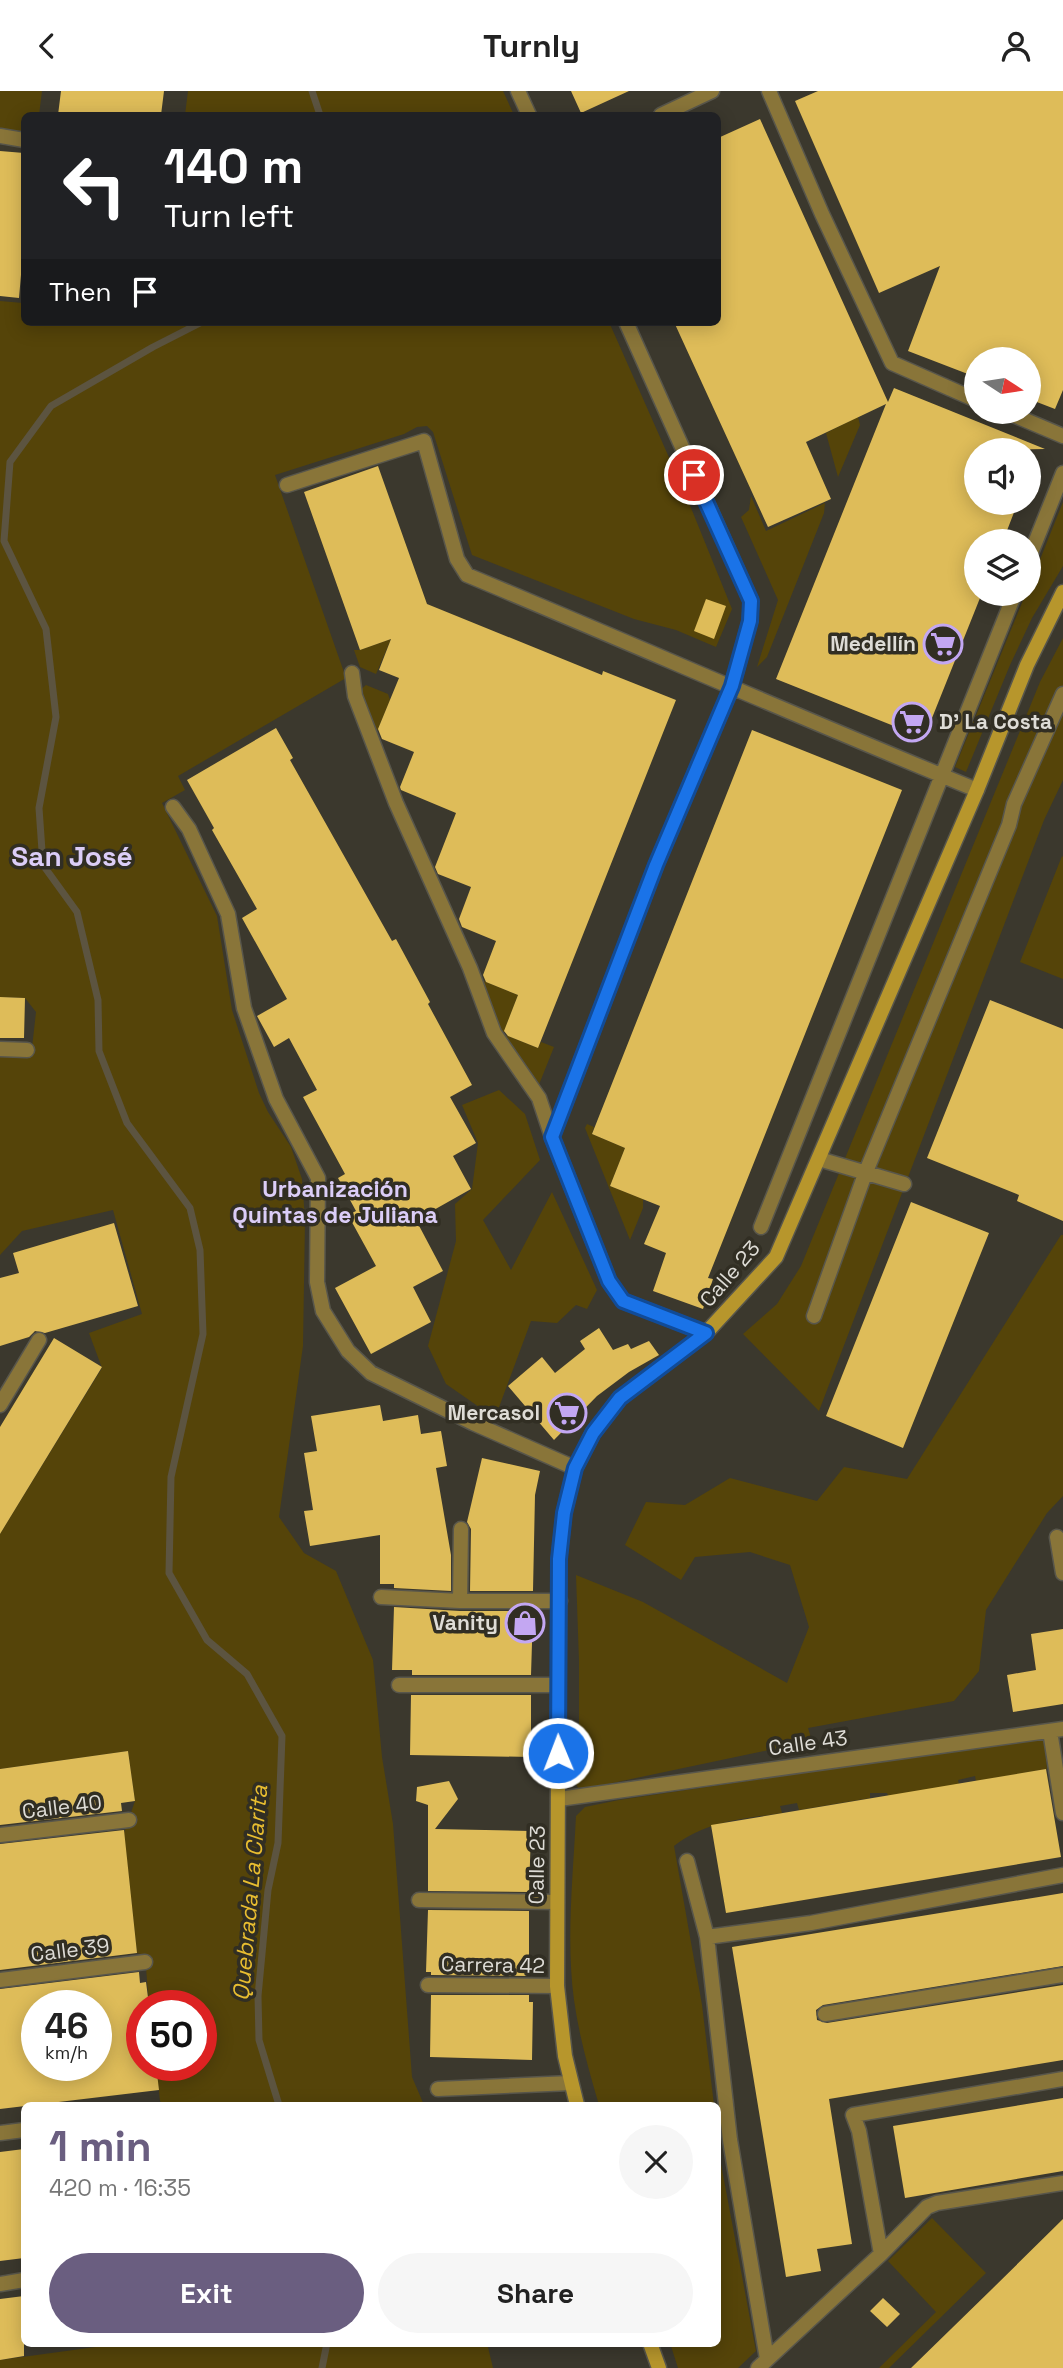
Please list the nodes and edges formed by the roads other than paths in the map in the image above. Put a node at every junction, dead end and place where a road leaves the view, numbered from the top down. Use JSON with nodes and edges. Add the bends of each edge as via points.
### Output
{"nodes":[{"id":1,"x":518,"y":91,"type":"edge"},
{"id":2,"x":712,"y":91,"type":"edge"},
{"id":3,"x":769,"y":91,"type":"edge"},
{"id":4,"x":528,"y":112,"type":"edge"},
{"id":5,"x":667,"y":112,"type":"edge"},
{"id":6,"x":0,"y":136,"type":"edge"},
{"id":7,"x":21,"y":140,"type":"edge"},
{"id":8,"x":627,"y":326,"type":"edge"},
{"id":9,"x":964,"y":395,"type":"edge"},
{"id":10,"x":1035,"y":424,"type":"edge"},
{"id":11,"x":1063,"y":436,"type":"edge"},
{"id":12,"x":1063,"y":473,"type":"edge"},
{"id":13,"x":288,"y":485,"type":"dead end"},
{"id":14,"x":1041,"y":529,"type":"edge"},
{"id":15,"x":1063,"y":592,"type":"edge"},
{"id":16,"x":1010,"y":606,"type":"edge"},
{"id":17,"x":352,"y":673,"type":"dead end"},
{"id":18,"x":732,"y":686,"type":"junction"},
{"id":19,"x":1063,"y":694,"type":"edge"},
{"id":20,"x":942,"y":775,"type":"junction"},
{"id":21,"x":977,"y":790,"type":"junction"},
{"id":22,"x":173,"y":807,"type":"dead end"},
{"id":23,"x":0,"y":1049,"type":"edge"},
{"id":24,"x":27,"y":1049,"type":"dead end"},
{"id":25,"x":552,"y":1137,"type":"junction"},
{"id":26,"x":819,"y":1159,"type":"junction"},
{"id":27,"x":865,"y":1174,"type":"junction"},
{"id":28,"x":904,"y":1184,"type":"dead end"},
{"id":29,"x":761,"y":1227,"type":"dead end"},
{"id":30,"x":814,"y":1316,"type":"dead end"},
{"id":31,"x":706,"y":1333,"type":"junction"},
{"id":32,"x":39,"y":1340,"type":"dead end"},
{"id":33,"x":0,"y":1405,"type":"edge"},
{"id":34,"x":575,"y":1468,"type":"junction"},
{"id":35,"x":460,"y":1529,"type":"dead end"},
{"id":36,"x":1057,"y":1537,"type":"dead end"},
{"id":37,"x":1063,"y":1573,"type":"edge"},
{"id":38,"x":381,"y":1597,"type":"dead end"},
{"id":39,"x":460,"y":1601,"type":"junction"},
{"id":40,"x":560,"y":1601,"type":"junction"},
{"id":41,"x":399,"y":1685,"type":"dead end"},
{"id":42,"x":557,"y":1685,"type":"junction"},
{"id":43,"x":1057,"y":1730,"type":"edge"},
{"id":44,"x":559,"y":1799,"type":"junction"},
{"id":45,"x":1063,"y":1813,"type":"edge"},
{"id":46,"x":129,"y":1820,"type":"dead end"},
{"id":47,"x":0,"y":1835,"type":"edge"},
{"id":48,"x":687,"y":1861,"type":"dead end"},
{"id":49,"x":1063,"y":1875,"type":"edge"},
{"id":50,"x":419,"y":1900,"type":"dead end"},
{"id":51,"x":557,"y":1902,"type":"junction"},
{"id":52,"x":707,"y":1937,"type":"junction"},
{"id":53,"x":145,"y":1962,"type":"dead end"},
{"id":54,"x":1063,"y":1975,"type":"edge"},
{"id":55,"x":0,"y":1980,"type":"edge"},
{"id":56,"x":428,"y":1985,"type":"dead end"},
{"id":57,"x":557,"y":1986,"type":"junction"},
{"id":58,"x":825,"y":2014,"type":"dead end"},
{"id":59,"x":1063,"y":2079,"type":"edge"},
{"id":60,"x":571,"y":2083,"type":"junction"},
{"id":61,"x":439,"y":2089,"type":"dead end"},
{"id":62,"x":577,"y":2102,"type":"edge"},
{"id":63,"x":21,"y":2130,"type":"edge"},
{"id":64,"x":0,"y":2133,"type":"edge"},
{"id":65,"x":1063,"y":2183,"type":"edge"},
{"id":66,"x":881,"y":2254,"type":"junction"},
{"id":67,"x":21,"y":2280,"type":"edge"},
{"id":68,"x":0,"y":2284,"type":"edge"},
{"id":69,"x":651,"y":2347,"type":"edge"},
{"id":70,"x":763,"y":2363,"type":"edge"},
{"id":71,"x":659,"y":2368,"type":"edge"}],
"edges":[{"from":1,"to":4,"type":"street"},
{"from":2,"to":5,"type":"street"},
{"from":3,"to":9,"type":"street","via":[[892,363]]},
{"from":6,"to":7,"type":"street"},
{"from":8,"to":18,"type":"street","via":[[751,601]]},
{"from":10,"to":11,"type":"street"},
{"from":12,"to":14,"type":"street"},
{"from":13,"to":18,"type":"street","via":[[424,441],[457,559],[467,575]]},
{"from":15,"to":21,"type":"main road","name":"Calle 23","via":[[1027,664]]},
{"from":16,"to":20,"type":"street"},
{"from":17,"to":25,"type":"street","via":[[355,696],[396,803],[494,1033],[539,1098]]},
{"from":18,"to":20,"type":"street"},
{"from":18,"to":25,"type":"street","via":[[656,865]]},
{"from":19,"to":27,"type":"street"},
{"from":20,"to":21,"type":"street"},
{"from":20,"to":29,"type":"street"},
{"from":21,"to":26,"type":"main road","name":"Calle 23"},
{"from":22,"to":34,"type":"street","via":[[189,829],[228,914],[244,1008],[276,1099],[318,1178],[317,1282],[323,1311],[348,1351],[371,1373]]},
{"from":23,"to":24,"type":"street"},
{"from":25,"to":31,"type":"street","via":[[609,1281],[623,1301]]},
{"from":26,"to":27,"type":"street"},
{"from":26,"to":31,"type":"main road","name":"Calle 23","via":[[775,1257]]},
{"from":27,"to":28,"type":"street"},
{"from":27,"to":30,"type":"street"},
{"from":31,"to":34,"type":"main road","name":"Calle 23","via":[[620,1398],[593,1433]]},
{"from":32,"to":33,"type":"street"},
{"from":34,"to":40,"type":"main road","name":"Calle 23","via":[[564,1513]]},
{"from":35,"to":39,"type":"street"},
{"from":36,"to":37,"type":"street"},
{"from":38,"to":39,"type":"street"},
{"from":39,"to":40,"type":"street"},
{"from":40,"to":42,"type":"main road","name":"Calle 23"},
{"from":41,"to":42,"type":"street"},
{"from":42,"to":44,"type":"main road","name":"Calle 23"},
{"from":43,"to":44,"type":"street","name":"Calle 43"},
{"from":43,"to":45,"type":"street"},
{"from":44,"to":51,"type":"main road","name":"Calle 23"},
{"from":46,"to":47,"type":"street","name":"Calle 40"},
{"from":48,"to":52,"type":"street"},
{"from":49,"to":52,"type":"street","via":[[811,1923]]},
{"from":50,"to":51,"type":"street"},
{"from":51,"to":57,"type":"main road","name":"Calle 23"},
{"from":52,"to":70,"type":"street","via":[[730,2140]]},
{"from":53,"to":55,"type":"street","name":"Calle 39"},
{"from":54,"to":58,"type":"street"},
{"from":56,"to":57,"type":"street","name":"Carrera 42"},
{"from":57,"to":60,"type":"main road","name":"Calle 23"},
{"from":59,"to":66,"type":"street","via":[[853,2115]]},
{"from":60,"to":61,"type":"street"},
{"from":60,"to":62,"type":"main road","name":"Calle 23"},
{"from":63,"to":64,"type":"street"},
{"from":65,"to":66,"type":"street","via":[[937,2203],[927,2207]]},
{"from":66,"to":70,"type":"street"},
{"from":67,"to":68,"type":"street"},
{"from":69,"to":71,"type":"main road"}]}
